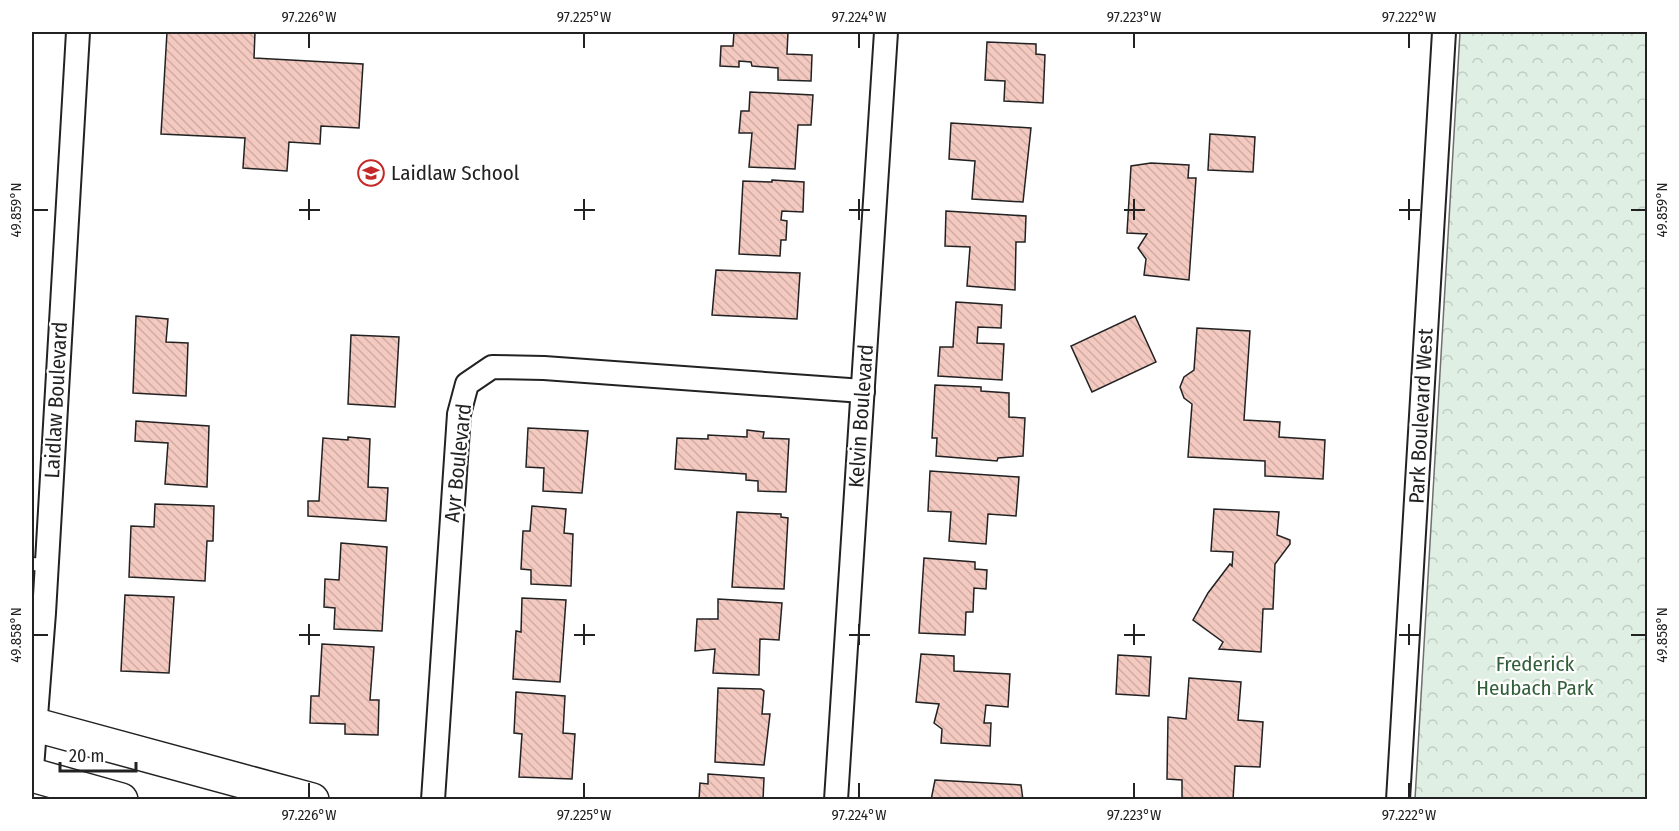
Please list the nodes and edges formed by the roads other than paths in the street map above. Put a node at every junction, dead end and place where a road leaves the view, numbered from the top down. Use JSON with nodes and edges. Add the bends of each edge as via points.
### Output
{"nodes":[{"id":1,"x":78,"y":32,"type":"edge"},
{"id":2,"x":886,"y":32,"type":"edge"},
{"id":3,"x":1444,"y":32,"type":"edge"},
{"id":4,"x":863,"y":391,"type":"junction"},
{"id":5,"x":39,"y":565,"type":"edge"},
{"id":6,"x":33,"y":724,"type":"edge"},
{"id":7,"x":32,"y":768,"type":"edge"},
{"id":8,"x":32,"y":774,"type":"edge"},
{"id":9,"x":121,"y":800,"type":"edge"},
{"id":10,"x":312,"y":800,"type":"edge"},
{"id":11,"x":433,"y":800,"type":"edge"},
{"id":12,"x":836,"y":800,"type":"edge"},
{"id":13,"x":1398,"y":800,"type":"edge"}],
"edges":[{"from":1,"to":5,"type":"street","name":"Laidlaw Boulevard"},
{"from":2,"to":4,"type":"street","name":"Kelvin Boulevard"},
{"from":3,"to":13,"type":"street","name":"Park Boulevard West"},
{"from":4,"to":11,"type":"street","name":"Ayr Boulevard","via":[[492,367],[467,384],[459,414]]},
{"from":4,"to":12,"type":"street","name":"Kelvin Boulevard"},
{"from":5,"to":6,"type":"street","name":"Laidlaw Boulevard"},
{"from":6,"to":7,"type":"street","name":"Laidlaw Boulevard"},
{"from":6,"to":10,"type":"main road"},
{"from":8,"to":9,"type":"main road"}]}
